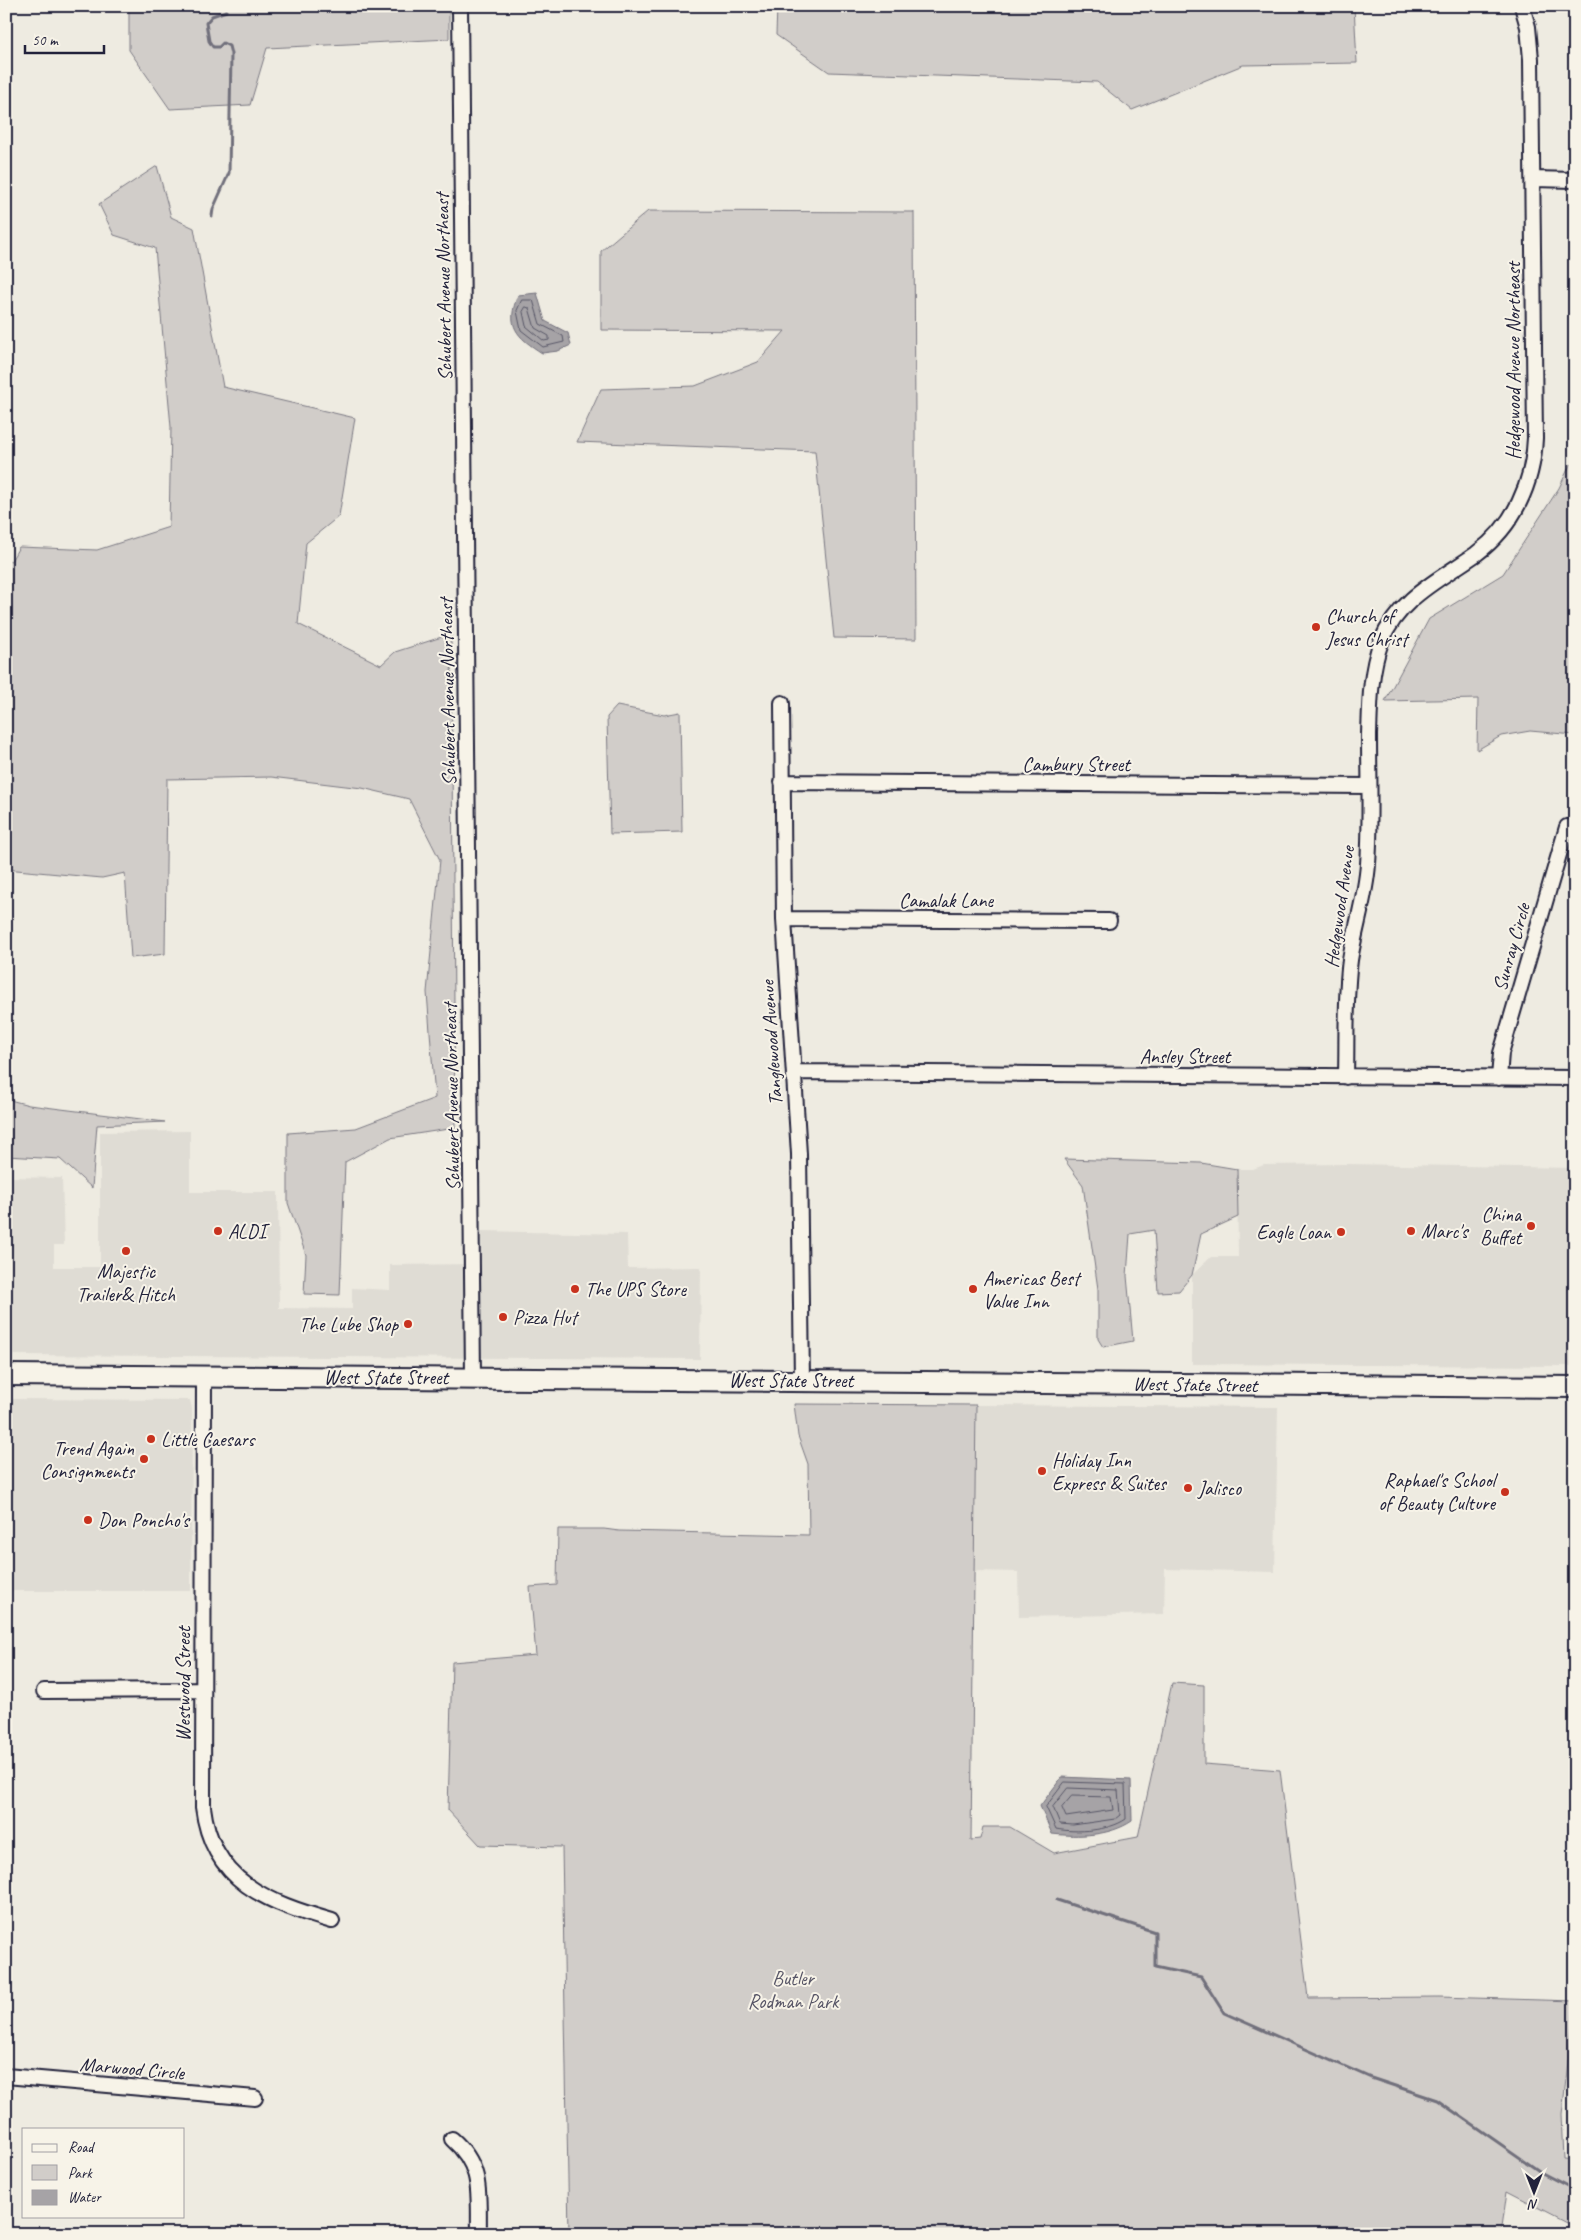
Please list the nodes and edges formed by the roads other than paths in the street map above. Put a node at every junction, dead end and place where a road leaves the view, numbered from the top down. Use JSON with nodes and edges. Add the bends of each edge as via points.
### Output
{"nodes":[{"id":1,"x":460,"y":6,"type":"edge"},
{"id":2,"x":1522,"y":6,"type":"edge"},
{"id":3,"x":1532,"y":179,"type":"junction"},
{"id":4,"x":1575,"y":180,"type":"edge"},
{"id":5,"x":782,"y":703,"type":"dead end"},
{"id":6,"x":1369,"y":742,"type":"joint"},
{"id":7,"x":782,"y":782,"type":"junction"},
{"id":8,"x":1369,"y":786,"type":"junction"},
{"id":9,"x":1567,"y":827,"type":"dead end"},
{"id":10,"x":784,"y":919,"type":"junction"},
{"id":11,"x":1109,"y":921,"type":"dead end"},
{"id":12,"x":794,"y":1072,"type":"junction"},
{"id":13,"x":1346,"y":1077,"type":"junction"},
{"id":14,"x":1499,"y":1078,"type":"junction"},
{"id":15,"x":1575,"y":1078,"type":"edge"},
{"id":16,"x":6,"y":1375,"type":"edge"},
{"id":17,"x":204,"y":1376,"type":"junction"},
{"id":18,"x":473,"y":1378,"type":"junction"},
{"id":19,"x":802,"y":1380,"type":"junction"},
{"id":20,"x":1575,"y":1387,"type":"edge"},
{"id":21,"x":203,"y":1690,"type":"junction"},
{"id":22,"x":44,"y":1691,"type":"dead end"},
{"id":23,"x":332,"y":1921,"type":"dead end"},
{"id":24,"x":6,"y":2076,"type":"edge"},
{"id":25,"x":254,"y":2098,"type":"dead end"},
{"id":26,"x":452,"y":2139,"type":"dead end"},
{"id":27,"x":479,"y":2234,"type":"edge"}],
"edges":[{"from":1,"to":18,"type":"street","name":"Schubert Avenue Northeast"},
{"from":2,"to":3,"type":"street","name":"Hedgewood Avenue Northeast","via":[[1531,59]]},
{"from":3,"to":4,"type":"street"},
{"from":3,"to":6,"type":"street","name":"Hedgewood Avenue Northeast","via":[[1535,438],[1530,476],[1518,506],[1500,532],[1477,553],[1424,587],[1396,615],[1388,628],[1373,673]]},
{"from":5,"to":7,"type":"street","name":"Tanglewood Avenue"},
{"from":6,"to":8,"type":"street","name":"Hedgewood Avenue"},
{"from":7,"to":8,"type":"street","name":"Cambury Street"},
{"from":7,"to":10,"type":"street","name":"Tanglewood Avenue"},
{"from":8,"to":13,"type":"street","name":"Hedgewood Avenue","via":[[1366,878],[1350,963]]},
{"from":9,"to":14,"type":"street","name":"Sunray Circle","via":[[1501,1053]]},
{"from":10,"to":11,"type":"street","name":"Camalak Lane"},
{"from":10,"to":12,"type":"street","name":"Tanglewood Avenue"},
{"from":12,"to":13,"type":"street","name":"Ansley Street"},
{"from":12,"to":19,"type":"street","name":"Tanglewood Avenue","via":[[799,1154]]},
{"from":13,"to":14,"type":"street","name":"Ansley Street"},
{"from":14,"to":15,"type":"street","name":"Ansley Street"},
{"from":16,"to":17,"type":"highway","name":"West State Street"},
{"from":17,"to":18,"type":"highway","name":"West State Street"},
{"from":17,"to":21,"type":"street","name":"Westwood Street"},
{"from":18,"to":19,"type":"highway","name":"West State Street"},
{"from":19,"to":20,"type":"highway","name":"West State Street"},
{"from":21,"to":22,"type":"street"},
{"from":21,"to":23,"type":"street","name":"Westwood Street","via":[[203,1807],[206,1829],[219,1858],[228,1870],[252,1889]]},
{"from":24,"to":25,"type":"street","name":"Marwood Circle"},
{"from":26,"to":27,"type":"street","via":[[464,2150],[475,2170]]}]}
